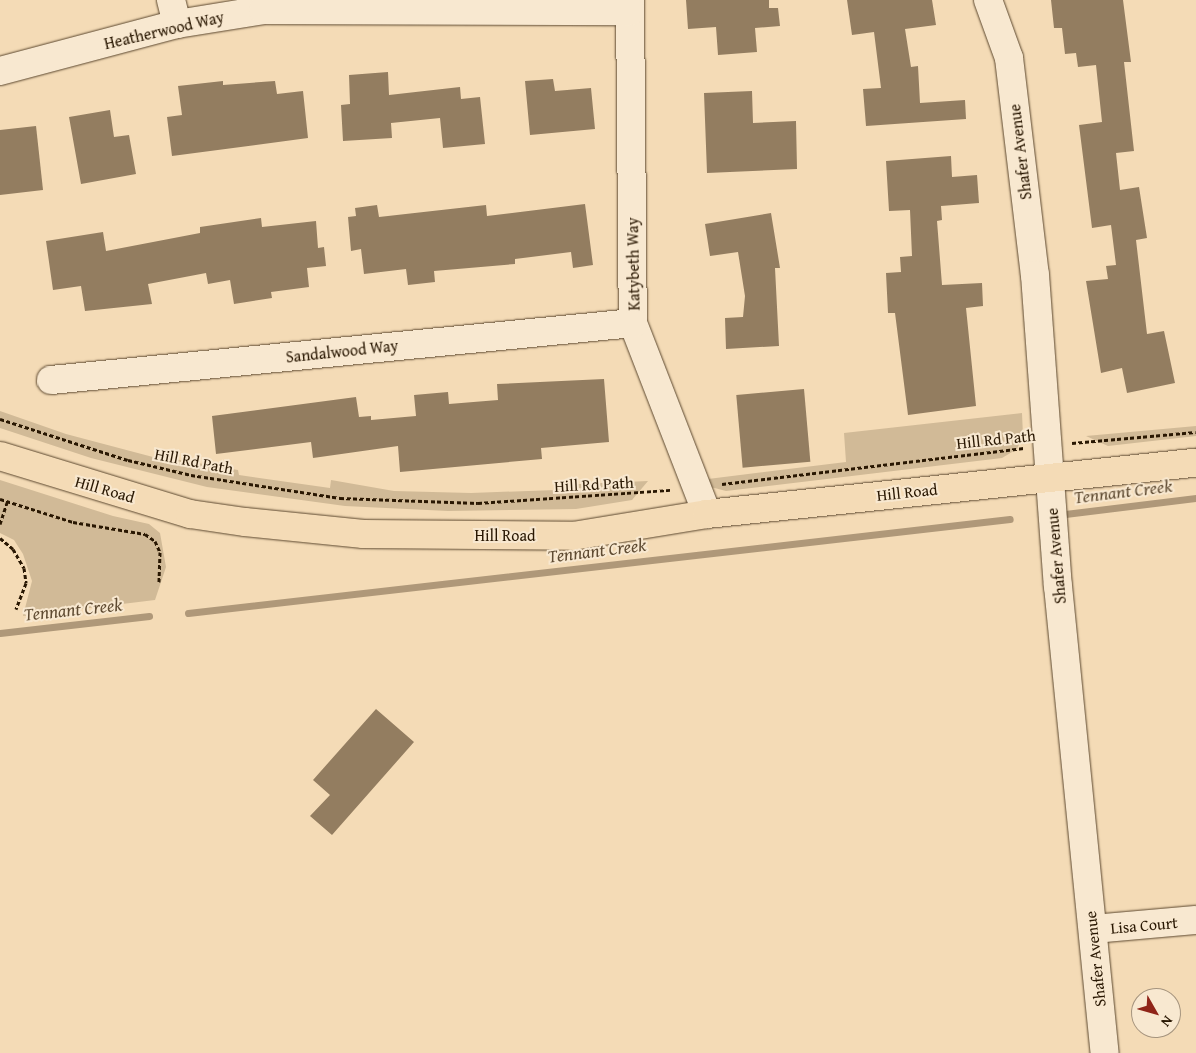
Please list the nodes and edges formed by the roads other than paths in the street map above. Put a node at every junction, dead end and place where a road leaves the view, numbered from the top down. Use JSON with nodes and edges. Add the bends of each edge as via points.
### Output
{"nodes":[{"id":1,"x":988,"y":0,"type":"edge"},
{"id":2,"x":630,"y":5,"type":"edge"},
{"id":3,"x":174,"y":12,"type":"edge"},
{"id":4,"x":0,"y":71,"type":"edge"},
{"id":5,"x":633,"y":323,"type":"junction"},
{"id":6,"x":51,"y":380,"type":"dead end"},
{"id":7,"x":0,"y":456,"type":"edge"},
{"id":8,"x":1196,"y":464,"type":"edge"},
{"id":9,"x":1050,"y":476,"type":"junction"},
{"id":10,"x":708,"y":514,"type":"junction"},
{"id":11,"x":1196,"y":920,"type":"edge"},
{"id":12,"x":1093,"y":929,"type":"junction"},
{"id":13,"x":1104,"y":1053,"type":"edge"}],
"edges":[{"from":1,"to":9,"type":"street","name":"Shafer Avenue","via":[[1009,58],[1035,275]]},
{"from":2,"to":3,"type":"street","name":"Heatherwood Way"},
{"from":2,"to":5,"type":"street","name":"Katybeth Way"},
{"from":3,"to":4,"type":"street","name":"Heatherwood Way"},
{"from":5,"to":6,"type":"street","name":"Sandalwood Way"},
{"from":5,"to":10,"type":"street","name":"Katybeth Way"},
{"from":7,"to":10,"type":"main road","name":"Hill Road","via":[[190,514],[363,534],[573,536]]},
{"from":8,"to":9,"type":"main road","name":"Hill Road"},
{"from":9,"to":10,"type":"main road","name":"Hill Road"},
{"from":9,"to":12,"type":"street","name":"Shafer Avenue"},
{"from":11,"to":12,"type":"street","name":"Lisa Court"},
{"from":12,"to":13,"type":"street","name":"Shafer Avenue"}]}
